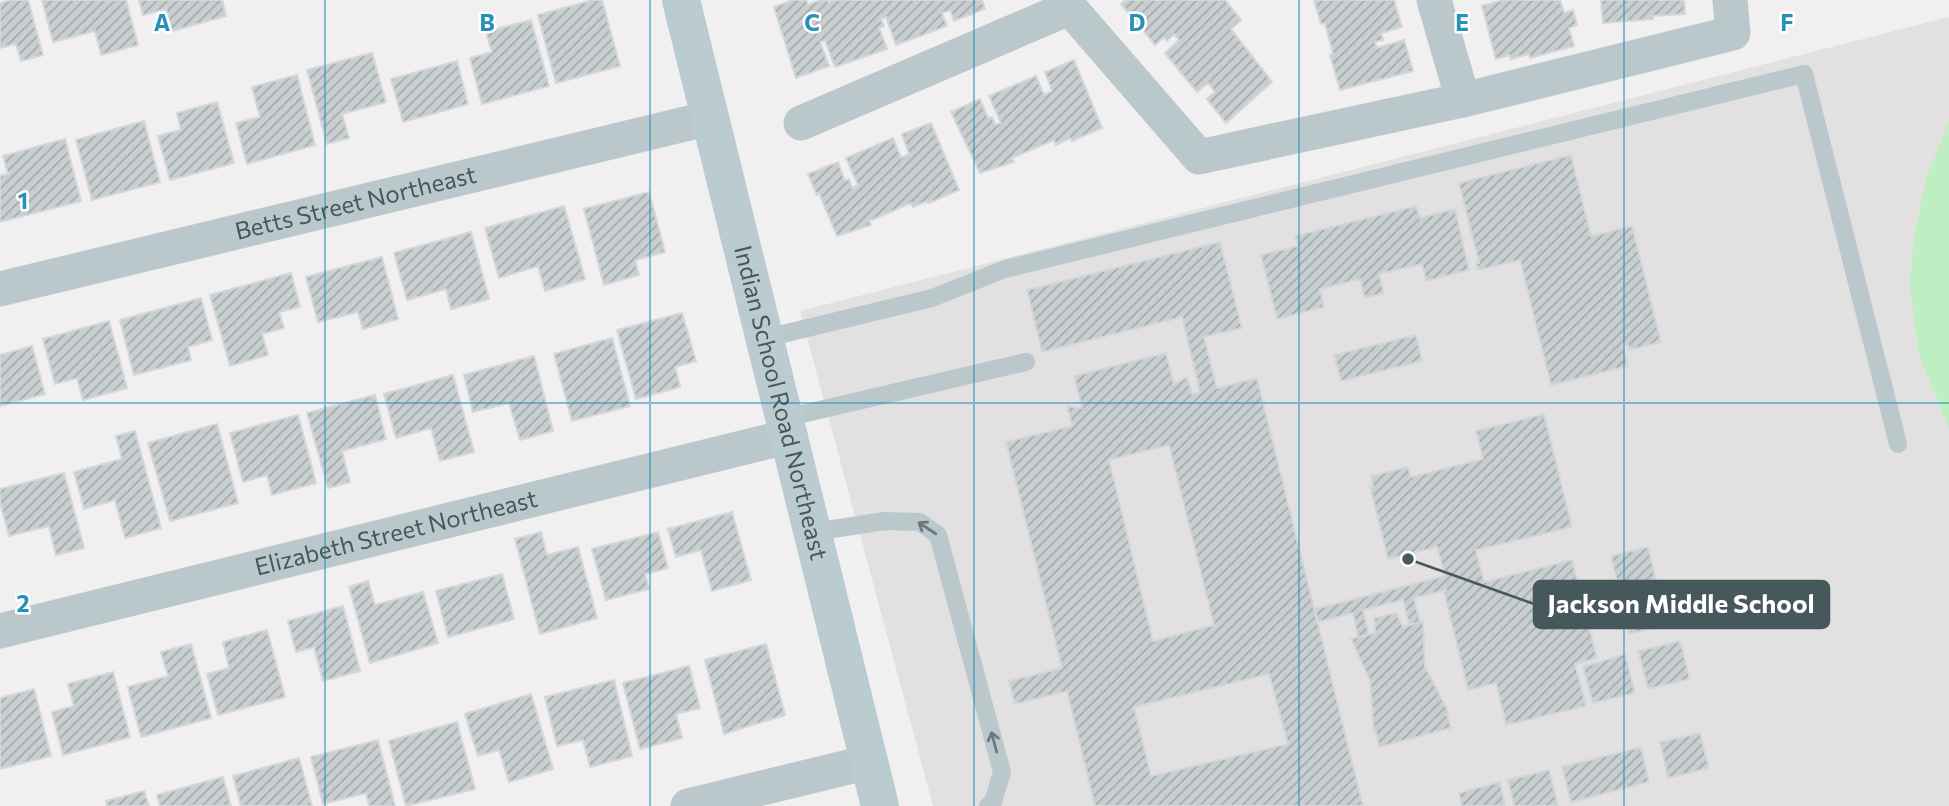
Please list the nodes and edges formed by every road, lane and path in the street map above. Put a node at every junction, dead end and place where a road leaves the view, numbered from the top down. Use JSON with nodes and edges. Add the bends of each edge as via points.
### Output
{"nodes":[{"id":1,"x":681,"y":0,"type":"edge"},
{"id":2,"x":1434,"y":0,"type":"edge"},
{"id":3,"x":1730,"y":0,"type":"edge"},
{"id":4,"x":1066,"y":4,"type":"edge"},
{"id":5,"x":1463,"y":100,"type":"junction"},
{"id":6,"x":710,"y":118,"type":"junction"},
{"id":7,"x":801,"y":123,"type":"dead end"},
{"id":8,"x":0,"y":289,"type":"edge"},
{"id":9,"x":766,"y":338,"type":"junction"},
{"id":10,"x":1026,"y":362,"type":"dead end"},
{"id":11,"x":788,"y":427,"type":"junction"},
{"id":12,"x":1898,"y":444,"type":"dead end"},
{"id":13,"x":813,"y":532,"type":"junction"},
{"id":14,"x":0,"y":631,"type":"edge"},
{"id":15,"x":869,"y":762,"type":"junction"},
{"id":16,"x":990,"y":805,"type":"edge"},
{"id":17,"x":688,"y":806,"type":"edge"},
{"id":18,"x":880,"y":806,"type":"edge"}],
"edges":[{"from":1,"to":6,"type":"street","name":"Indian School Road Northeast"},
{"from":2,"to":5,"type":"street"},
{"from":3,"to":5,"type":"street","via":[[1733,33]]},
{"from":4,"to":5,"type":"street","via":[[1199,157]]},
{"from":4,"to":7,"type":"street"},
{"from":6,"to":8,"type":"street","name":"Betts Street Northeast"},
{"from":6,"to":9,"type":"street","name":"Indian School Road Northeast"},
{"from":9,"to":11,"type":"street","name":"Indian School Road Northeast"},
{"from":9,"to":12,"type":"lane","via":[[932,298],[1005,269],[1804,74]]},
{"from":10,"to":11,"type":"lane"},
{"from":11,"to":13,"type":"street","name":"Indian School Road Northeast"},
{"from":11,"to":14,"type":"street","name":"Elizabeth Street Northeast"},
{"from":13,"to":15,"type":"street","name":"Indian School Road Northeast"},
{"from":16,"to":13,"type":"lane","one_way":true,"via":[[1002,772],[938,535],[920,522],[885,521]]},
{"from":15,"to":17,"type":"street"},
{"from":15,"to":18,"type":"street","name":"Indian School Road Northeast"}]}
